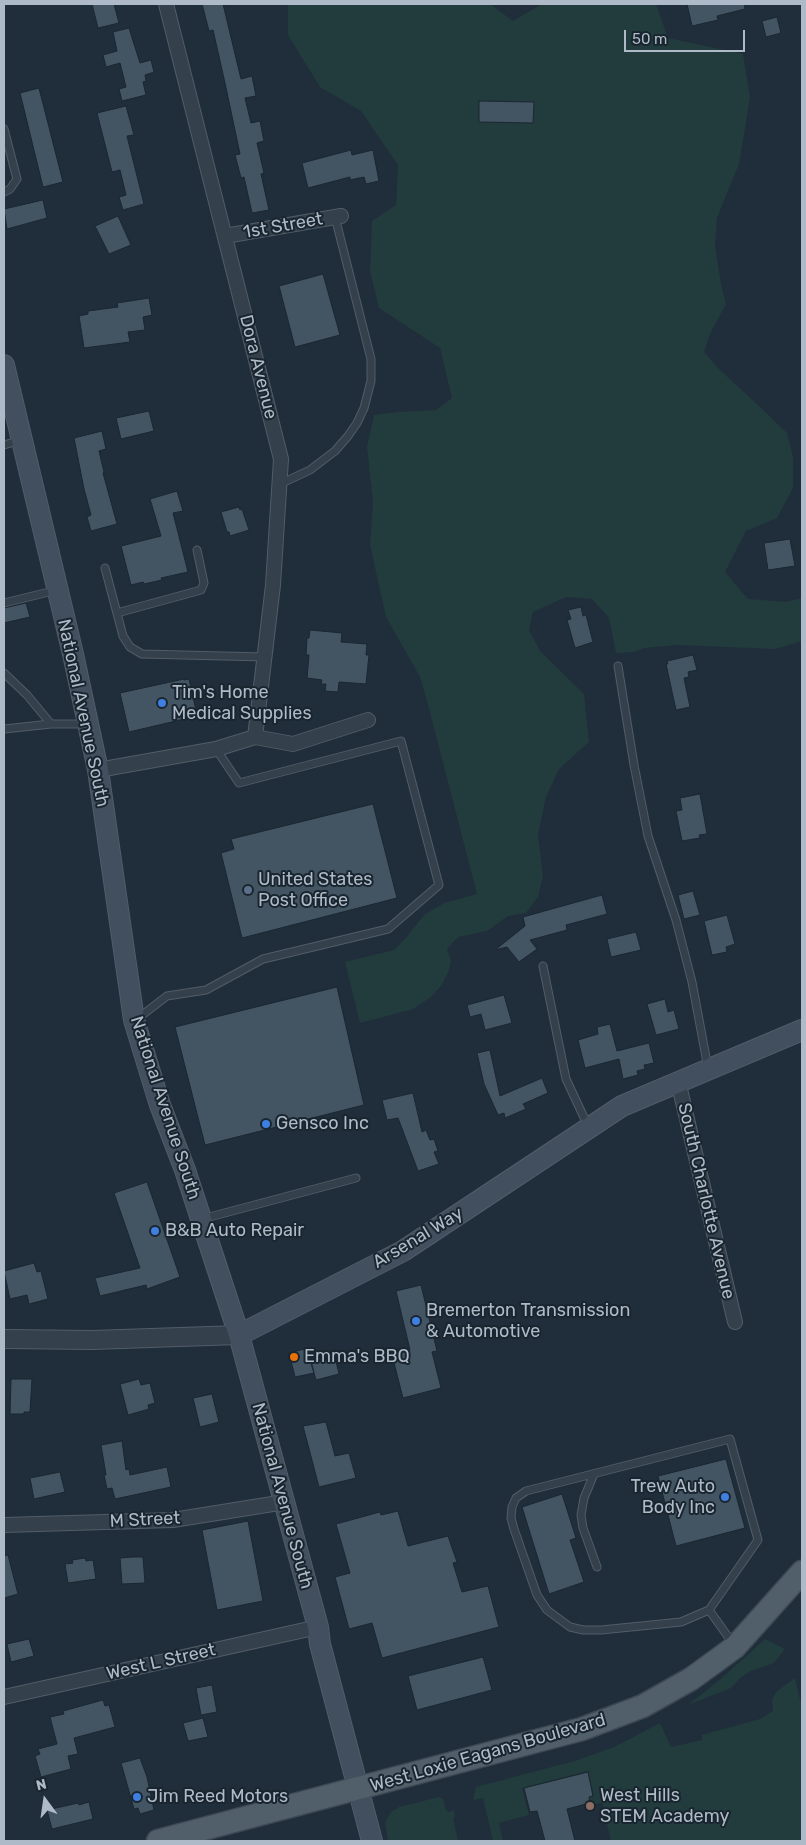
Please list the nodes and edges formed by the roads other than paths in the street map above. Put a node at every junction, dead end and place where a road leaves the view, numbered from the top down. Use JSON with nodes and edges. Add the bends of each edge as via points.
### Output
{"nodes":[{"id":1,"x":166,"y":4,"type":"edge"},
{"id":2,"x":4,"y":129,"type":"edge"},
{"id":3,"x":4,"y":192,"type":"edge"},
{"id":4,"x":338,"y":217,"type":"joint"},
{"id":5,"x":225,"y":236,"type":"junction"},
{"id":6,"x":4,"y":365,"type":"edge"},
{"id":7,"x":13,"y":442,"type":"edge"},
{"id":8,"x":280,"y":484,"type":"junction"},
{"id":9,"x":197,"y":550,"type":"dead end"},
{"id":10,"x":105,"y":568,"type":"dead end"},
{"id":11,"x":57,"y":590,"type":"junction"},
{"id":12,"x":4,"y":603,"type":"edge"},
{"id":13,"x":117,"y":613,"type":"junction"},
{"id":14,"x":265,"y":656,"type":"junction"},
{"id":15,"x":618,"y":666,"type":"dead end"},
{"id":16,"x":4,"y":673,"type":"edge"},
{"id":17,"x":368,"y":720,"type":"dead end"},
{"id":18,"x":51,"y":724,"type":"junction"},
{"id":19,"x":88,"y":724,"type":"junction"},
{"id":20,"x":4,"y":729,"type":"edge"},
{"id":21,"x":255,"y":737,"type":"junction"},
{"id":22,"x":216,"y":749,"type":"junction"},
{"id":23,"x":98,"y":770,"type":"junction"},
{"id":24,"x":543,"y":966,"type":"dead end"},
{"id":25,"x":134,"y":1020,"type":"junction"},
{"id":26,"x":802,"y":1030,"type":"edge"},
{"id":27,"x":708,"y":1069,"type":"junction"},
{"id":28,"x":678,"y":1081,"type":"junction"},
{"id":29,"x":589,"y":1128,"type":"junction"},
{"id":30,"x":356,"y":1178,"type":"dead end"},
{"id":31,"x":201,"y":1219,"type":"junction"},
{"id":32,"x":735,"y":1322,"type":"dead end"},
{"id":33,"x":239,"y":1335,"type":"junction"},
{"id":34,"x":4,"y":1339,"type":"edge"},
{"id":35,"x":594,"y":1474,"type":"junction"},
{"id":36,"x":285,"y":1502,"type":"junction"},
{"id":37,"x":4,"y":1525,"type":"edge"},
{"id":38,"x":596,"y":1567,"type":"dead end"},
{"id":39,"x":802,"y":1572,"type":"edge"},
{"id":40,"x":709,"y":1610,"type":"junction"},
{"id":41,"x":318,"y":1627,"type":"junction"},
{"id":42,"x":735,"y":1647,"type":"junction"},
{"id":43,"x":4,"y":1697,"type":"edge"},
{"id":44,"x":359,"y":1789,"type":"junction"},
{"id":45,"x":158,"y":1841,"type":"edge"},
{"id":46,"x":372,"y":1841,"type":"edge"}],
"edges":[{"from":1,"to":5,"type":"street","name":"Dora Avenue"},
{"from":2,"to":3,"type":"lane","via":[[17,179]]},
{"from":4,"to":5,"type":"street","name":"1st Street"},
{"from":4,"to":8,"type":"lane","via":[[371,359],[372,381],[364,408],[348,436],[310,470]]},
{"from":5,"to":8,"type":"street","name":"Dora Avenue","via":[[281,459]]},
{"from":6,"to":7,"type":"main road","name":"National Avenue South"},
{"from":7,"to":11,"type":"main road","name":"National Avenue South"},
{"from":8,"to":14,"type":"street","name":"Dora Avenue"},
{"from":9,"to":13,"type":"lane","via":[[204,583],[201,590]]},
{"from":10,"to":13,"type":"lane"},
{"from":11,"to":12,"type":"lane"},
{"from":11,"to":19,"type":"main road","name":"National Avenue South"},
{"from":13,"to":14,"type":"lane","via":[[123,636],[130,647],[142,654]]},
{"from":14,"to":21,"type":"street","name":"Dora Avenue"},
{"from":15,"to":27,"type":"lane","via":[[648,836],[676,920],[692,982]]},
{"from":16,"to":18,"type":"lane"},
{"from":17,"to":21,"type":"street","via":[[294,744]]},
{"from":18,"to":19,"type":"lane"},
{"from":18,"to":20,"type":"lane"},
{"from":19,"to":23,"type":"main road","name":"National Avenue South"},
{"from":21,"to":22,"type":"street"},
{"from":22,"to":23,"type":"street"},
{"from":22,"to":25,"type":"lane","via":[[239,784],[401,741],[439,885],[388,929],[263,959],[206,990],[168,996]]},
{"from":23,"to":25,"type":"main road","name":"National Avenue South"},
{"from":24,"to":29,"type":"lane","via":[[566,1079]]},
{"from":25,"to":31,"type":"main road","name":"National Avenue South"},
{"from":26,"to":27,"type":"main road","name":"Arsenal Way"},
{"from":27,"to":28,"type":"main road","name":"Arsenal Way"},
{"from":28,"to":29,"type":"main road","name":"Arsenal Way","via":[[622,1106]]},
{"from":28,"to":32,"type":"street","name":"South Charlotte Avenue"},
{"from":29,"to":33,"type":"main road","name":"Arsenal Way","via":[[403,1251]]},
{"from":30,"to":31,"type":"lane"},
{"from":31,"to":33,"type":"main road","name":"National Avenue South"},
{"from":33,"to":34,"type":"street","name":"Arsenal Way"},
{"from":33,"to":36,"type":"main road","name":"National Avenue South"},
{"from":35,"to":38,"type":"lane","via":[[581,1515]]},
{"from":35,"to":40,"type":"lane","via":[[730,1439],[758,1540]]},
{"from":35,"to":40,"type":"lane","via":[[526,1491],[516,1498],[512,1507],[511,1518],[521,1553],[537,1595],[547,1610],[570,1627],[583,1630],[681,1622]]},
{"from":36,"to":37,"type":"street","name":"M Street","via":[[173,1520]]},
{"from":36,"to":41,"type":"main road","name":"National Avenue South"},
{"from":39,"to":42,"type":"main road","name":"West Loxie Eagans Boulevard"},
{"from":40,"to":42,"type":"lane"},
{"from":41,"to":43,"type":"street","name":"West L Street"},
{"from":41,"to":44,"type":"main road","name":"National Avenue South"},
{"from":42,"to":44,"type":"main road","name":"West Loxie Eagans Boulevard","via":[[691,1679],[643,1706],[582,1729]]},
{"from":44,"to":45,"type":"main road","name":"West Loxie Eagans Boulevard"},
{"from":44,"to":46,"type":"main road","name":"National Avenue South"}]}
